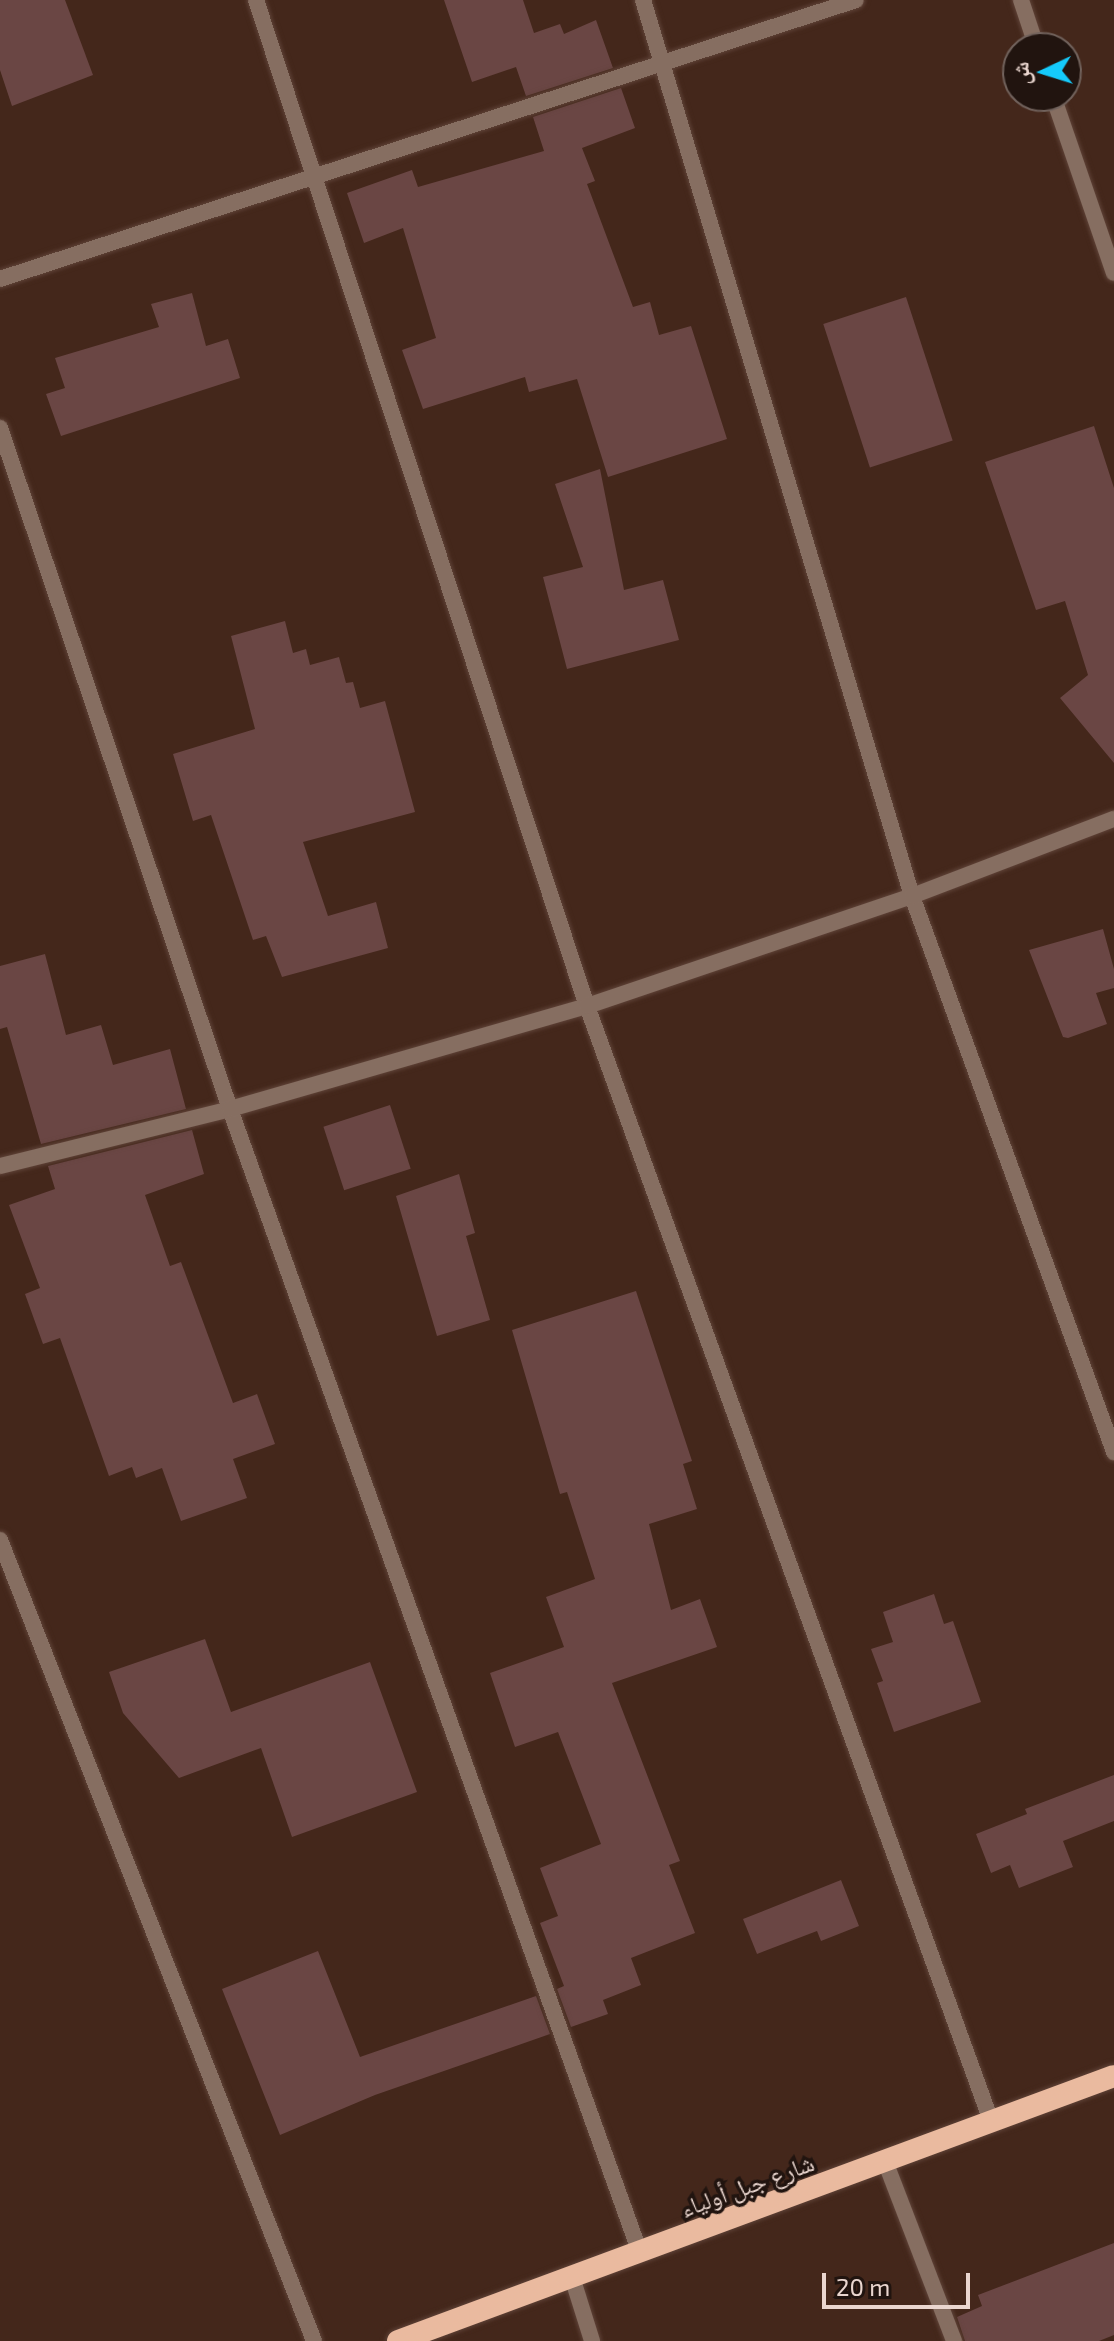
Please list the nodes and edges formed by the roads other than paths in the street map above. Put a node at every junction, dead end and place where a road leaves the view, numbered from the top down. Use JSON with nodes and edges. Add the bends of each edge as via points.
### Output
{"nodes":[{"id":1,"x":256,"y":0,"type":"edge"},
{"id":2,"x":643,"y":0,"type":"edge"},
{"id":3,"x":856,"y":0,"type":"edge"},
{"id":4,"x":1021,"y":0,"type":"edge"},
{"id":5,"x":1032,"y":32,"type":"edge"},
{"id":6,"x":662,"y":64,"type":"junction"},
{"id":7,"x":1059,"y":112,"type":"edge"},
{"id":8,"x":313,"y":179,"type":"junction"},
{"id":9,"x":1114,"y":273,"type":"edge"},
{"id":10,"x":0,"y":279,"type":"edge"},
{"id":11,"x":0,"y":428,"type":"edge"},
{"id":12,"x":1114,"y":819,"type":"edge"},
{"id":13,"x":912,"y":896,"type":"junction"},
{"id":14,"x":587,"y":1006,"type":"junction"},
{"id":15,"x":230,"y":1109,"type":"junction"},
{"id":16,"x":0,"y":1166,"type":"edge"},
{"id":17,"x":1114,"y":1452,"type":"edge"},
{"id":18,"x":0,"y":1540,"type":"edge"},
{"id":19,"x":1114,"y":2076,"type":"edge"},
{"id":20,"x":991,"y":2121,"type":"junction"},
{"id":21,"x":885,"y":2161,"type":"junction"},
{"id":22,"x":640,"y":2253,"type":"junction"},
{"id":23,"x":572,"y":2277,"type":"junction"},
{"id":24,"x":314,"y":2341,"type":"edge"},
{"id":25,"x":398,"y":2341,"type":"edge"},
{"id":26,"x":592,"y":2341,"type":"edge"},
{"id":27,"x":954,"y":2341,"type":"edge"}],
"edges":[{"from":1,"to":8,"type":"street"},
{"from":2,"to":6,"type":"street"},
{"from":3,"to":6,"type":"street"},
{"from":4,"to":5,"type":"street"},
{"from":6,"to":8,"type":"street"},
{"from":6,"to":13,"type":"street"},
{"from":7,"to":9,"type":"street"},
{"from":8,"to":10,"type":"street"},
{"from":8,"to":14,"type":"street"},
{"from":11,"to":15,"type":"street"},
{"from":12,"to":13,"type":"street"},
{"from":13,"to":14,"type":"street"},
{"from":13,"to":17,"type":"street"},
{"from":14,"to":15,"type":"street"},
{"from":14,"to":20,"type":"street"},
{"from":15,"to":16,"type":"street"},
{"from":15,"to":22,"type":"street"},
{"from":18,"to":24,"type":"street"},
{"from":19,"to":20,"type":"highway","name":"شارع جبل أولياء"},
{"from":20,"to":21,"type":"highway","name":"شارع جبل أولياء"},
{"from":21,"to":22,"type":"highway","name":"شارع جبل أولياء"},
{"from":21,"to":27,"type":"street"},
{"from":22,"to":23,"type":"highway","name":"شارع جبل أولياء"},
{"from":23,"to":25,"type":"highway","name":"شارع جبل أولياء"},
{"from":23,"to":26,"type":"street"}]}
